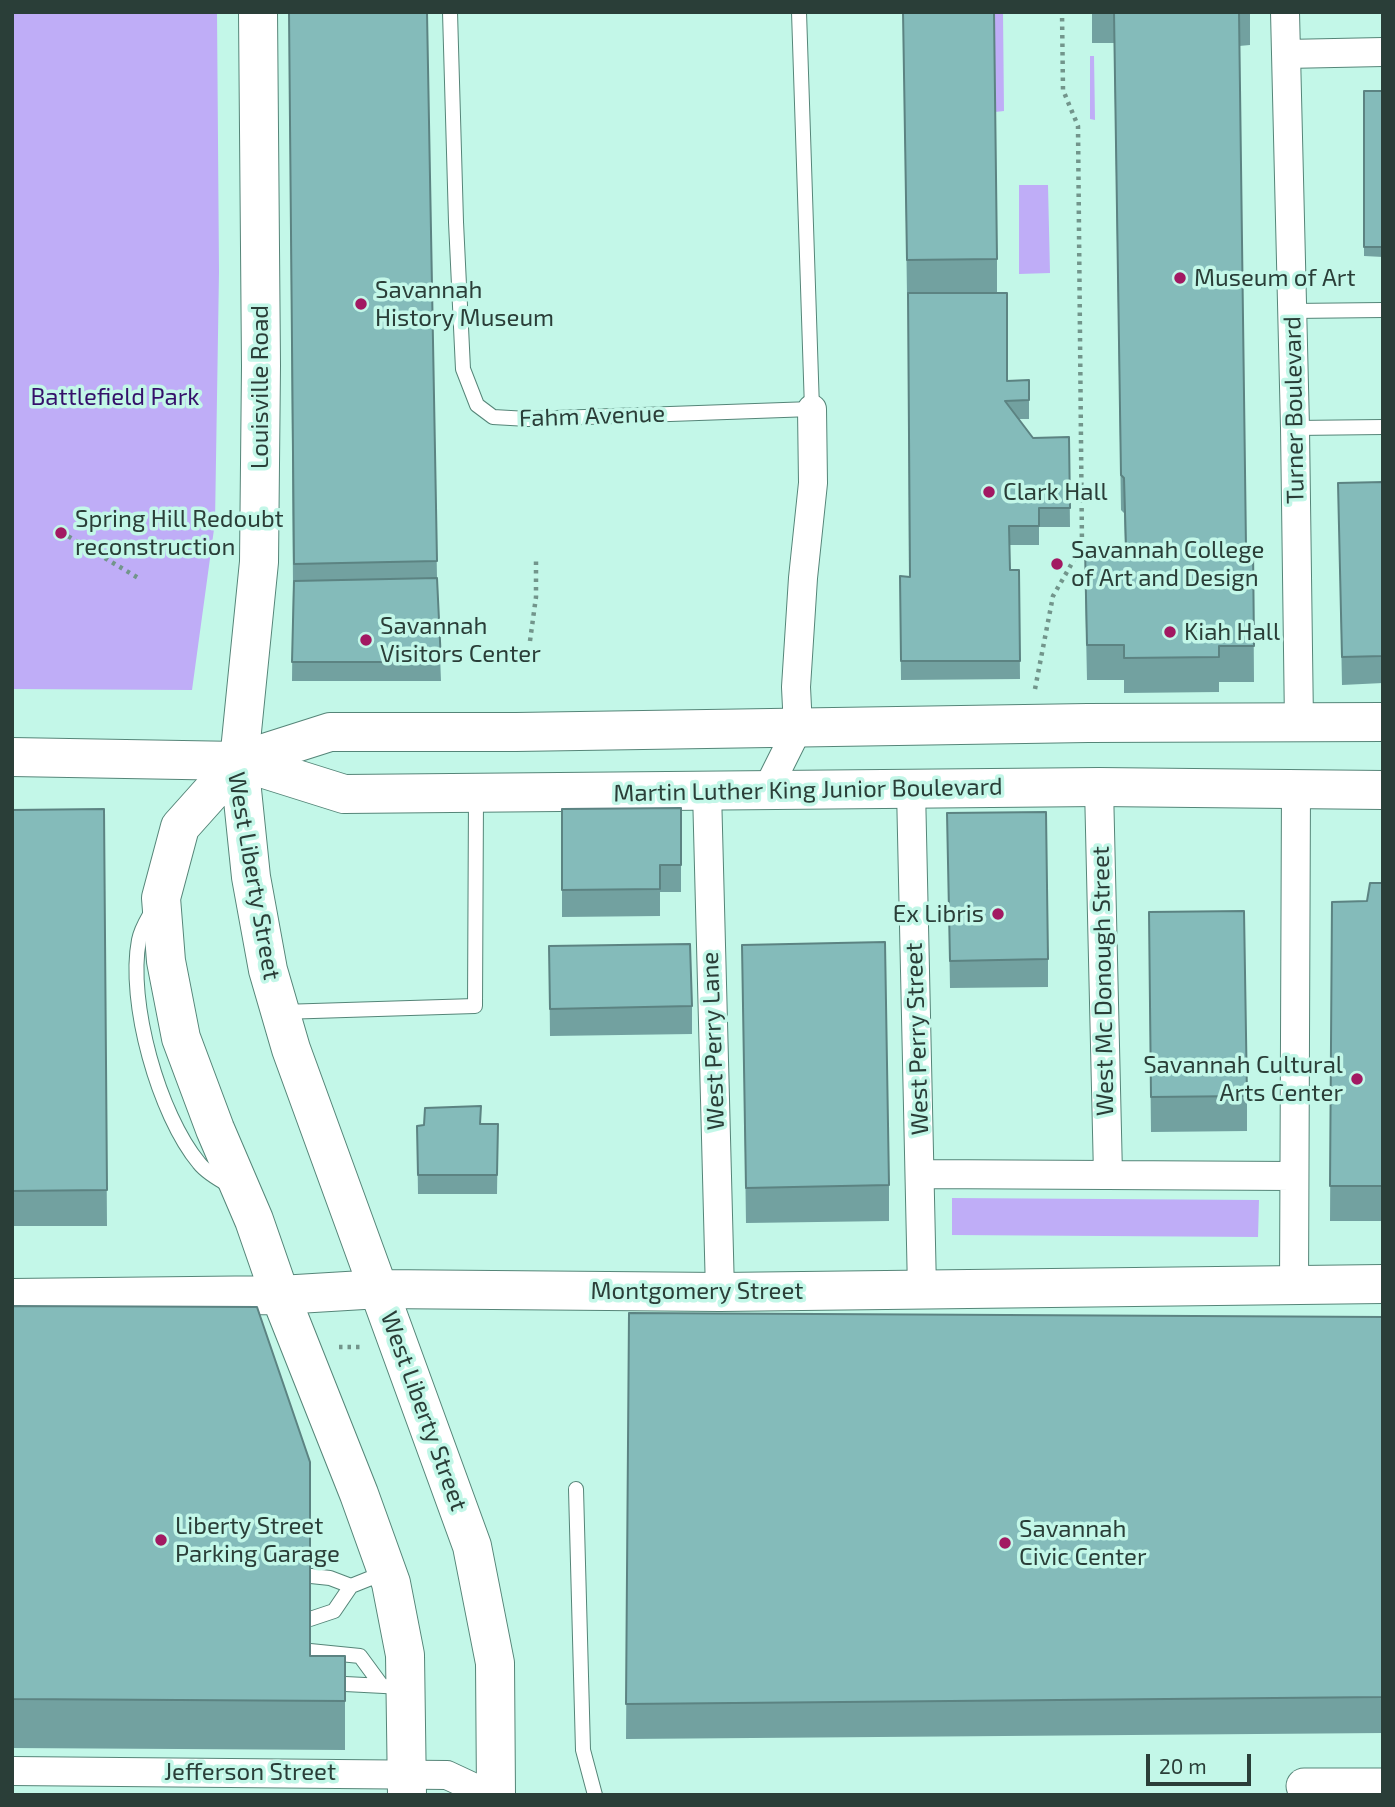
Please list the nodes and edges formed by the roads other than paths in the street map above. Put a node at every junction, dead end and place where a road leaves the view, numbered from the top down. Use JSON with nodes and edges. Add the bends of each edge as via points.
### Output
{"nodes":[{"id":1,"x":258,"y":12,"type":"edge"},
{"id":2,"x":450,"y":12,"type":"edge"},
{"id":3,"x":799,"y":12,"type":"edge"},
{"id":4,"x":1285,"y":12,"type":"edge"},
{"id":5,"x":1383,"y":52,"type":"edge"},
{"id":6,"x":1286,"y":54,"type":"junction"},
{"id":7,"x":1383,"y":310,"type":"edge"},
{"id":8,"x":1292,"y":311,"type":"junction"},
{"id":9,"x":812,"y":409,"type":"junction"},
{"id":10,"x":1295,"y":428,"type":"junction"},
{"id":11,"x":1383,"y":428,"type":"edge"},
{"id":12,"x":1383,"y":722,"type":"edge"},
{"id":13,"x":1298,"y":723,"type":"junction"},
{"id":14,"x":798,"y":728,"type":"junction"},
{"id":15,"x":12,"y":757,"type":"edge"},
{"id":16,"x":239,"y":761,"type":"junction"},
{"id":17,"x":1099,"y":786,"type":"junction"},
{"id":18,"x":911,"y":789,"type":"junction"},
{"id":19,"x":1296,"y":789,"type":"junction"},
{"id":20,"x":1383,"y":790,"type":"edge"},
{"id":21,"x":707,"y":791,"type":"junction"},
{"id":22,"x":766,"y":792,"type":"junction"},
{"id":23,"x":476,"y":793,"type":"junction"},
{"id":24,"x":280,"y":1012,"type":"junction"},
{"id":25,"x":921,"y":1174,"type":"junction"},
{"id":26,"x":1108,"y":1175,"type":"junction"},
{"id":27,"x":1293,"y":1176,"type":"junction"},
{"id":28,"x":1383,"y":1284,"type":"edge"},
{"id":29,"x":1294,"y":1286,"type":"junction"},
{"id":30,"x":380,"y":1289,"type":"junction"},
{"id":31,"x":922,"y":1289,"type":"junction"},
{"id":32,"x":720,"y":1292,"type":"junction"},
{"id":33,"x":280,"y":1295,"type":"junction"},
{"id":34,"x":12,"y":1298,"type":"edge"},
{"id":35,"x":576,"y":1489,"type":"dead end"},
{"id":36,"x":387,"y":1572,"type":"junction"},
{"id":37,"x":311,"y":1576,"type":"edge"},
{"id":38,"x":351,"y":1586,"type":"junction"},
{"id":39,"x":310,"y":1619,"type":"edge"},
{"id":40,"x":310,"y":1651,"type":"edge"},
{"id":41,"x":310,"y":1682,"type":"edge"},
{"id":42,"x":394,"y":1687,"type":"junction"},
{"id":43,"x":12,"y":1771,"type":"edge"},
{"id":44,"x":407,"y":1784,"type":"edge"},
{"id":45,"x":1383,"y":1786,"type":"edge"},
{"id":46,"x":1305,"y":1791,"type":"edge"},
{"id":47,"x":481,"y":1795,"type":"edge"},
{"id":48,"x":496,"y":1795,"type":"edge"},
{"id":49,"x":595,"y":1795,"type":"edge"}],
"edges":[{"from":1,"to":16,"type":"main road","name":"Louisville Road","via":[[259,562]]},
{"from":2,"to":9,"type":"lane","name":"Fahm Avenue","via":[[463,369],[477,405],[493,417],[528,419]]},
{"from":3,"to":9,"type":"lane"},
{"from":4,"to":6,"type":"street","name":"Turner Boulevard"},
{"from":5,"to":6,"type":"street"},
{"from":6,"to":8,"type":"street","name":"Turner Boulevard"},
{"from":7,"to":8,"type":"lane"},
{"from":8,"to":10,"type":"street","name":"Turner Boulevard"},
{"from":9,"to":14,"type":"street","via":[[813,483],[796,687]]},
{"from":10,"to":11,"type":"lane"},
{"from":10,"to":13,"type":"street","name":"Turner Boulevard"},
{"from":12,"to":13,"type":"main road","name":"Martin Luther King Junior Boulevard"},
{"from":13,"to":14,"type":"main road","name":"Martin Luther King Junior Boulevard"},
{"from":14,"to":16,"type":"main road","name":"Martin Luther King Junior Boulevard","via":[[330,732]]},
{"from":14,"to":22,"type":"street"},
{"from":15,"to":16,"type":"main road","name":"Martin Luther King Junior Boulevard"},
{"from":16,"to":23,"type":"main road","name":"Martin Luther King Junior Boulevard","via":[[344,794]]},
{"from":16,"to":24,"type":"main road","name":"West Liberty Street","via":[[251,877]]},
{"from":16,"to":33,"type":"main road","name":"West Liberty Street","via":[[180,827],[161,898],[166,961],[181,1038]]},
{"from":17,"to":18,"type":"main road","name":"Martin Luther King Junior Boulevard"},
{"from":17,"to":19,"type":"main road","name":"Martin Luther King Junior Boulevard"},
{"from":17,"to":26,"type":"street","name":"West Mc Donough Street"},
{"from":18,"to":22,"type":"main road","name":"Martin Luther King Junior Boulevard"},
{"from":18,"to":25,"type":"street","name":"West Perry Street"},
{"from":19,"to":20,"type":"main road","name":"Martin Luther King Junior Boulevard"},
{"from":19,"to":27,"type":"street"},
{"from":21,"to":22,"type":"main road","name":"Martin Luther King Junior Boulevard"},
{"from":21,"to":23,"type":"main road","name":"Martin Luther King Junior Boulevard"},
{"from":21,"to":32,"type":"street","name":"West Perry Lane"},
{"from":23,"to":24,"type":"lane","via":[[475,1006]]},
{"from":24,"to":30,"type":"main road","name":"West Liberty Street"},
{"from":25,"to":26,"type":"street"},
{"from":25,"to":31,"type":"street","name":"West Perry Street"},
{"from":26,"to":27,"type":"street"},
{"from":27,"to":29,"type":"street"},
{"from":28,"to":29,"type":"main road","name":"Montgomery Street"},
{"from":29,"to":31,"type":"main road","name":"Montgomery Street"},
{"from":30,"to":32,"type":"main road","name":"Montgomery Street"},
{"from":30,"to":33,"type":"main road","name":"Montgomery Street"},
{"from":30,"to":48,"type":"main road","name":"West Liberty Street","via":[[472,1546],[495,1663]]},
{"from":31,"to":32,"type":"main road","name":"Montgomery Street"},
{"from":33,"to":34,"type":"main road","name":"Montgomery Street"},
{"from":33,"to":36,"type":"main road","name":"West Liberty Street"},
{"from":35,"to":49,"type":"lane","via":[[583,1750]]},
{"from":36,"to":38,"type":"lane"},
{"from":36,"to":42,"type":"main road","name":"West Liberty Street","via":[[405,1655]]},
{"from":37,"to":38,"type":"lane"},
{"from":38,"to":39,"type":"lane","via":[[334,1612]]},
{"from":40,"to":42,"type":"lane","via":[[360,1656]]},
{"from":41,"to":42,"type":"lane"},
{"from":42,"to":44,"type":"main road","name":"West Liberty Street"},
{"from":43,"to":44,"type":"street","name":"Jefferson Street"},
{"from":44,"to":47,"type":"street","name":"Jefferson Street","via":[[447,1775]]},
{"from":45,"to":46,"type":"street"}]}
